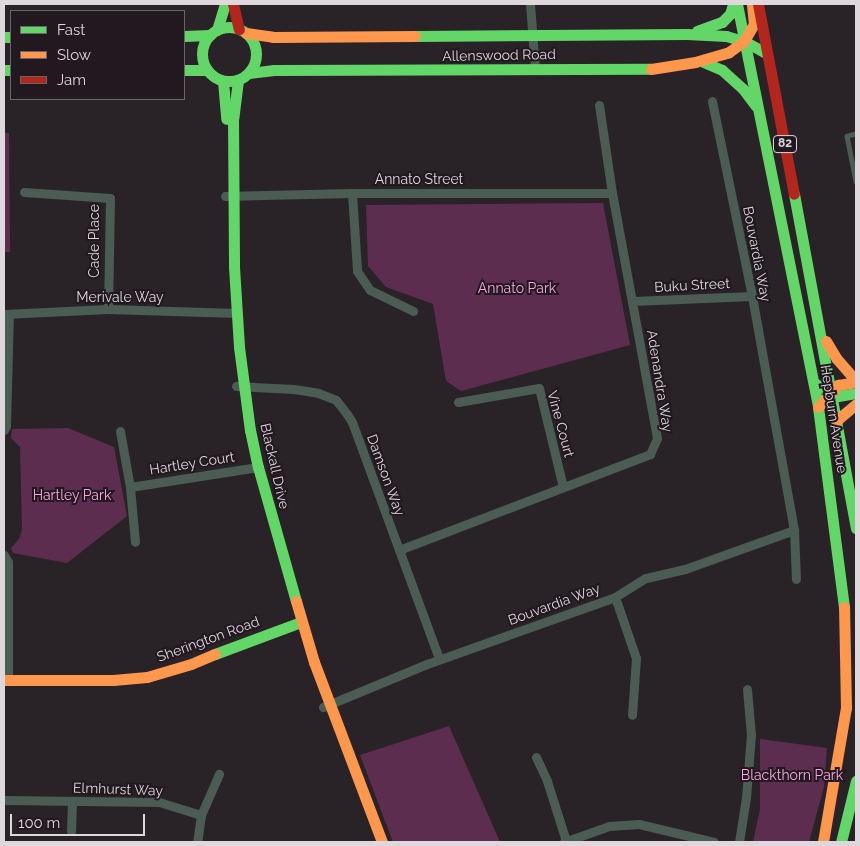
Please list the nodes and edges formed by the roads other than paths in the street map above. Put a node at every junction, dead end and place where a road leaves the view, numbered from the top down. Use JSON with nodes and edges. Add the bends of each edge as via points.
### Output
{"nodes":[{"id":1,"x":225,"y":4,"type":"edge"},
{"id":2,"x":233,"y":4,"type":"edge"},
{"id":3,"x":530,"y":4,"type":"edge"},
{"id":4,"x":733,"y":4,"type":"edge"},
{"id":5,"x":737,"y":4,"type":"edge"},
{"id":6,"x":752,"y":4,"type":"edge"},
{"id":7,"x":758,"y":4,"type":"edge"},
{"id":8,"x":242,"y":31,"type":"junction"},
{"id":9,"x":214,"y":33,"type":"junction"},
{"id":10,"x":687,"y":34,"type":"junction"},
{"id":11,"x":185,"y":36,"type":"edge"},
{"id":12,"x":533,"y":36,"type":"junction"},
{"id":13,"x":744,"y":41,"type":"junction"},
{"id":14,"x":768,"y":54,"type":"junction"},
{"id":15,"x":701,"y":61,"type":"junction"},
{"id":16,"x":535,"y":69,"type":"junction"},
{"id":17,"x":185,"y":70,"type":"edge"},
{"id":18,"x":207,"y":70,"type":"junction"},
{"id":19,"x":249,"y":73,"type":"junction"},
{"id":20,"x":238,"y":80,"type":"junction"},
{"id":21,"x":223,"y":81,"type":"junction"},
{"id":22,"x":712,"y":101,"type":"dead end"},
{"id":23,"x":600,"y":105,"type":"dead end"},
{"id":24,"x":758,"y":109,"type":"junction"},
{"id":25,"x":856,"y":134,"type":"edge"},
{"id":26,"x":856,"y":181,"type":"edge"},
{"id":27,"x":24,"y":192,"type":"dead end"},
{"id":28,"x":352,"y":193,"type":"junction"},
{"id":29,"x":612,"y":193,"type":"junction"},
{"id":30,"x":229,"y":196,"type":"junction"},
{"id":31,"x":752,"y":296,"type":"junction"},
{"id":32,"x":633,"y":301,"type":"junction"},
{"id":33,"x":108,"y":308,"type":"junction"},
{"id":34,"x":413,"y":311,"type":"dead end"},
{"id":35,"x":233,"y":313,"type":"junction"},
{"id":36,"x":6,"y":314,"type":"edge"},
{"id":37,"x":820,"y":327,"type":"junction"},
{"id":38,"x":856,"y":382,"type":"edge"},
{"id":39,"x":814,"y":383,"type":"junction"},
{"id":40,"x":240,"y":386,"type":"junction"},
{"id":41,"x":832,"y":393,"type":"junction"},
{"id":42,"x":856,"y":393,"type":"edge"},
{"id":43,"x":458,"y":402,"type":"dead end"},
{"id":44,"x":856,"y":404,"type":"edge"},
{"id":45,"x":818,"y":407,"type":"junction"},
{"id":46,"x":837,"y":420,"type":"junction"},
{"id":47,"x":4,"y":430,"type":"edge"},
{"id":48,"x":120,"y":430,"type":"dead end"},
{"id":49,"x":254,"y":468,"type":"junction"},
{"id":50,"x":130,"y":487,"type":"junction"},
{"id":51,"x":563,"y":487,"type":"junction"},
{"id":52,"x":856,"y":528,"type":"edge"},
{"id":53,"x":794,"y":530,"type":"junction"},
{"id":54,"x":135,"y":542,"type":"dead end"},
{"id":55,"x":399,"y":550,"type":"junction"},
{"id":56,"x":4,"y":555,"type":"edge"},
{"id":57,"x":796,"y":579,"type":"dead end"},
{"id":58,"x":616,"y":597,"type":"junction"},
{"id":59,"x":297,"y":619,"type":"junction"},
{"id":60,"x":440,"y":659,"type":"junction"},
{"id":61,"x":6,"y":676,"type":"edge"},
{"id":62,"x":747,"y":689,"type":"dead end"},
{"id":63,"x":326,"y":705,"type":"junction"},
{"id":64,"x":632,"y":716,"type":"dead end"},
{"id":65,"x":536,"y":756,"type":"dead end"},
{"id":66,"x":219,"y":774,"type":"dead end"},
{"id":67,"x":856,"y":781,"type":"edge"},
{"id":68,"x":4,"y":800,"type":"edge"},
{"id":69,"x":72,"y":801,"type":"junction"},
{"id":70,"x":201,"y":815,"type":"junction"},
{"id":71,"x":71,"y":832,"type":"dead end"},
{"id":72,"x":197,"y":842,"type":"edge"},
{"id":73,"x":374,"y":842,"type":"edge"},
{"id":74,"x":382,"y":842,"type":"edge"},
{"id":75,"x":565,"y":842,"type":"edge"},
{"id":76,"x":714,"y":842,"type":"edge"},
{"id":77,"x":739,"y":842,"type":"edge"},
{"id":78,"x":823,"y":842,"type":"edge"},
{"id":79,"x":841,"y":842,"type":"edge"}],
"edges":[{"from":1,"to":9,"type":"main road"},
{"from":2,"to":8,"type":"main road"},
{"from":3,"to":12,"type":"street"},
{"from":4,"to":10,"type":"main road","name":"Allenswood Road","via":[[730,14],[722,22]]},
{"from":5,"to":13,"type":"main road","name":"Hepburn Avenue","number":"82"},
{"from":6,"to":13,"type":"main road","via":[[754,24]]},
{"from":7,"to":14,"type":"main road","name":"Hepburn Avenue","number":"82"},
{"from":8,"to":9,"type":"main road","via":[[230,27]]},
{"from":8,"to":12,"type":"main road","name":"Allenswood Road","via":[[273,37]]},
{"from":8,"to":19,"type":"main road","via":[[256,50],[255,63]]},
{"from":9,"to":11,"type":"main road"},
{"from":9,"to":18,"type":"main road","via":[[202,50]]},
{"from":10,"to":12,"type":"main road","name":"Allenswood Road"},
{"from":10,"to":13,"type":"main road","name":"Allenswood Road","via":[[726,36]]},
{"from":12,"to":16,"type":"street"},
{"from":13,"to":14,"type":"main road","name":"Allenswood Road"},
{"from":13,"to":15,"type":"main road","name":"Allenswood Road","via":[[729,52]]},
{"from":13,"to":24,"type":"main road","name":"Hepburn Avenue","number":"82"},
{"from":14,"to":37,"type":"main road","name":"Hepburn Avenue","number":"82"},
{"from":15,"to":16,"type":"main road","name":"Allenswood Road","via":[[652,69]]},
{"from":15,"to":24,"type":"main road","via":[[722,70],[743,89]]},
{"from":16,"to":19,"type":"main road","name":"Allenswood Road","via":[[274,70]]},
{"from":17,"to":18,"type":"main road"},
{"from":18,"to":21,"type":"main road"},
{"from":19,"to":20,"type":"main road"},
{"from":20,"to":21,"type":"main road"},
{"from":20,"to":30,"type":"main road","name":"Blackall Drive"},
{"from":21,"to":30,"type":"main road","name":"Blackall Drive"},
{"from":22,"to":31,"type":"street","name":"Bouvardia Way"},
{"from":23,"to":29,"type":"street","name":"Adenandra Way"},
{"from":24,"to":39,"type":"main road","name":"Hepburn Avenue","number":"82"},
{"from":25,"to":26,"type":"lane","via":[[847,136]]},
{"from":27,"to":33,"type":"street","name":"Cade Place","via":[[110,198]]},
{"from":28,"to":29,"type":"street","name":"Annato Street"},
{"from":28,"to":30,"type":"street","name":"Annato Street"},
{"from":28,"to":34,"type":"street","via":[[357,271],[370,290]]},
{"from":29,"to":32,"type":"street","name":"Adenandra Way"},
{"from":30,"to":35,"type":"main road","name":"Blackall Drive"},
{"from":31,"to":32,"type":"street","name":"Buku Street"},
{"from":31,"to":53,"type":"street","name":"Bouvardia Way"},
{"from":32,"to":51,"type":"street","name":"Adenandra Way","via":[[657,438],[650,454]]},
{"from":33,"to":35,"type":"street","name":"Merivale Way"},
{"from":33,"to":36,"type":"street","name":"Merivale Way"},
{"from":35,"to":40,"type":"main road","name":"Blackall Drive"},
{"from":36,"to":47,"type":"street"},
{"from":37,"to":38,"type":"main road","via":[[829,349]]},
{"from":37,"to":41,"type":"main road","name":"Hepburn Avenue","number":"82"},
{"from":38,"to":41,"type":"main road","via":[[838,385]]},
{"from":39,"to":41,"type":"main road"},
{"from":39,"to":45,"type":"main road","name":"Hepburn Avenue","number":"82"},
{"from":40,"to":49,"type":"main road","name":"Blackall Drive"},
{"from":40,"to":55,"type":"street","name":"Damson Way","via":[[294,389],[336,400],[352,422]]},
{"from":41,"to":42,"type":"main road","via":[[838,396]]},
{"from":41,"to":45,"type":"main road"},
{"from":41,"to":46,"type":"main road","name":"Hepburn Avenue","number":"82"},
{"from":43,"to":51,"type":"street","name":"Vine Court","via":[[539,388]]},
{"from":44,"to":46,"type":"main road"},
{"from":45,"to":78,"type":"main road","name":"Hepburn Avenue","number":"82","via":[[841,565],[846,636],[846,708]]},
{"from":46,"to":52,"type":"main road","name":"Hepburn Avenue","number":"82"},
{"from":48,"to":50,"type":"street"},
{"from":49,"to":50,"type":"street","name":"Hartley Court"},
{"from":49,"to":59,"type":"main road","name":"Blackall Drive"},
{"from":50,"to":54,"type":"street"},
{"from":51,"to":55,"type":"street","name":"Adenandra Way"},
{"from":53,"to":57,"type":"street","name":"Bouvardia Way"},
{"from":53,"to":58,"type":"street","name":"Bouvardia Way","via":[[686,569],[646,578]]},
{"from":55,"to":60,"type":"street","name":"Damson Way"},
{"from":56,"to":61,"type":"street","via":[[8,562]]},
{"from":58,"to":60,"type":"street","name":"Bouvardia Way"},
{"from":58,"to":64,"type":"street","via":[[636,658]]},
{"from":59,"to":61,"type":"main road","name":"Sherington Road","via":[[150,668],[114,673]]},
{"from":59,"to":63,"type":"main road","name":"Blackall Drive"},
{"from":60,"to":63,"type":"street","name":"Bouvardia Way"},
{"from":62,"to":77,"type":"street","via":[[752,735]]},
{"from":63,"to":73,"type":"main road","name":"Blackall Drive"},
{"from":63,"to":74,"type":"main road","name":"Blackall Drive"},
{"from":65,"to":75,"type":"street"},
{"from":66,"to":70,"type":"street"},
{"from":67,"to":79,"type":"main road"},
{"from":68,"to":69,"type":"street","name":"Elmhurst Way"},
{"from":69,"to":70,"type":"street","name":"Elmhurst Way","via":[[159,802]]},
{"from":69,"to":71,"type":"street"},
{"from":70,"to":72,"type":"street"},
{"from":75,"to":76,"type":"street","via":[[609,826],[639,824]]}]}
